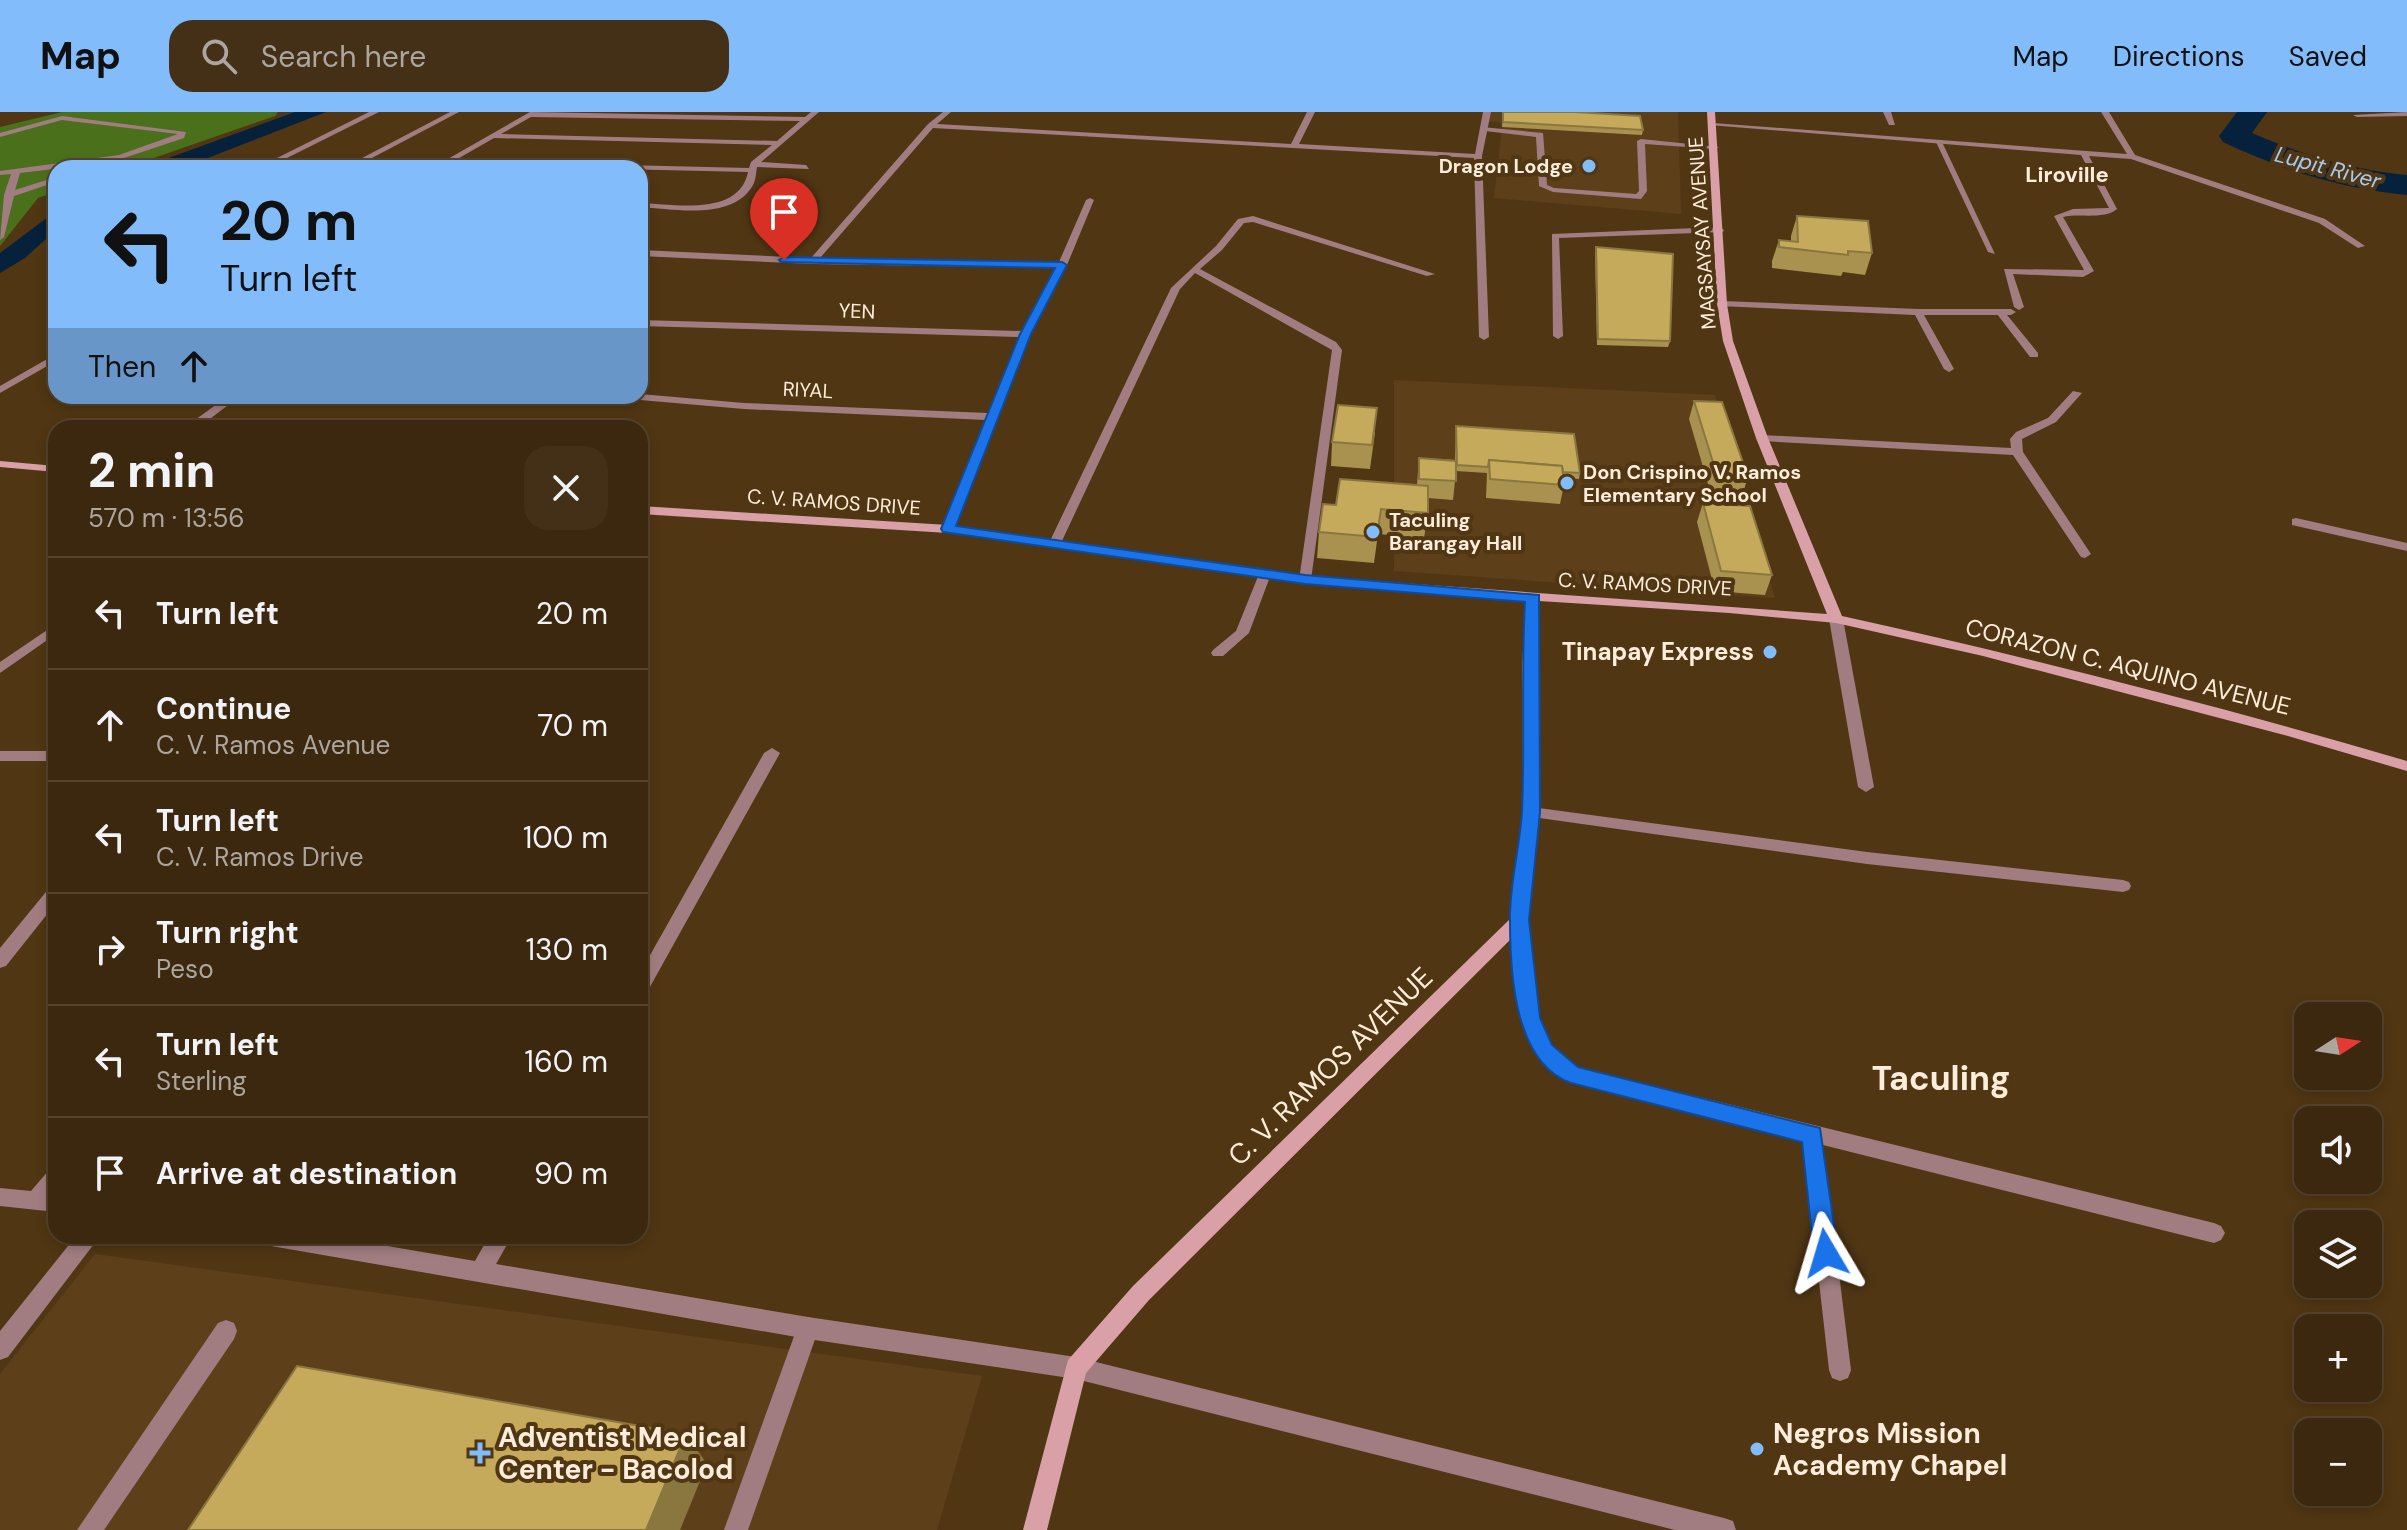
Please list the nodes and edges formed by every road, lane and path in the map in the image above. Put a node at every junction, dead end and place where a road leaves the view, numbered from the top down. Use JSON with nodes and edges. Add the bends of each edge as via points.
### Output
{"nodes":[{"id":1,"x":375,"y":112,"type":"edge"},
{"id":2,"x":455,"y":112,"type":"edge"},
{"id":3,"x":815,"y":112,"type":"edge"},
{"id":4,"x":947,"y":112,"type":"edge"},
{"id":5,"x":1311,"y":112,"type":"edge"},
{"id":6,"x":1487,"y":112,"type":"edge"},
{"id":7,"x":1711,"y":112,"type":"edge"},
{"id":8,"x":1887,"y":112,"type":"edge"},
{"id":9,"x":2105,"y":112,"type":"edge"},
{"id":10,"x":532,"y":113,"type":"edge"},
{"id":11,"x":2407,"y":114,"type":"edge"},
{"id":12,"x":2357,"y":115,"type":"dead end"},
{"id":13,"x":807,"y":119,"type":"junction"},
{"id":14,"x":1892,"y":123,"type":"dead end"},
{"id":15,"x":1713,"y":125,"type":"junction"},
{"id":16,"x":931,"y":126,"type":"junction"},
{"id":17,"x":1485,"y":129,"type":"junction"},
{"id":18,"x":0,"y":135,"type":"edge"},
{"id":19,"x":492,"y":136,"type":"junction"},
{"id":20,"x":778,"y":143,"type":"junction"},
{"id":21,"x":1939,"y":144,"type":"junction"},
{"id":22,"x":1294,"y":146,"type":"junction"},
{"id":23,"x":1715,"y":147,"type":"junction"},
{"id":24,"x":2085,"y":155,"type":"junction"},
{"id":25,"x":1478,"y":156,"type":"junction"},
{"id":26,"x":121,"y":157,"type":"junction"},
{"id":27,"x":2132,"y":157,"type":"junction"},
{"id":28,"x":98,"y":160,"type":"edge"},
{"id":29,"x":112,"y":160,"type":"edge"},
{"id":30,"x":277,"y":160,"type":"edge"},
{"id":31,"x":362,"y":160,"type":"edge"},
{"id":32,"x":451,"y":160,"type":"edge"},
{"id":33,"x":648,"y":166,"type":"edge"},
{"id":34,"x":48,"y":167,"type":"edge"},
{"id":35,"x":753,"y":167,"type":"junction"},
{"id":36,"x":806,"y":167,"type":"dead end"},
{"id":37,"x":16,"y":171,"type":"junction"},
{"id":38,"x":0,"y":173,"type":"edge"},
{"id":39,"x":48,"y":182,"type":"edge"},
{"id":40,"x":8,"y":195,"type":"junction"},
{"id":41,"x":1090,"y":200,"type":"dead end"},
{"id":42,"x":648,"y":205,"type":"edge"},
{"id":43,"x":1720,"y":230,"type":"junction"},
{"id":44,"x":0,"y":237,"type":"edge"},
{"id":45,"x":2361,"y":246,"type":"dead end"},
{"id":46,"x":1992,"y":252,"type":"dead end"},
{"id":47,"x":648,"y":253,"type":"edge"},
{"id":48,"x":813,"y":261,"type":"junction"},
{"id":49,"x":1062,"y":265,"type":"junction"},
{"id":50,"x":1194,"y":269,"type":"junction"},
{"id":51,"x":1430,"y":274,"type":"dead end"},
{"id":52,"x":1722,"y":304,"type":"junction"},
{"id":53,"x":2010,"y":310,"type":"junction"},
{"id":54,"x":1918,"y":312,"type":"junction"},
{"id":55,"x":648,"y":323,"type":"edge"},
{"id":56,"x":1025,"y":334,"type":"junction"},
{"id":57,"x":1558,"y":336,"type":"dead end"},
{"id":58,"x":1484,"y":337,"type":"dead end"},
{"id":59,"x":2034,"y":355,"type":"dead end"},
{"id":60,"x":48,"y":362,"type":"edge"},
{"id":61,"x":40,"y":367,"type":"junction"},
{"id":62,"x":48,"y":367,"type":"edge"},
{"id":63,"x":1949,"y":369,"type":"dead end"},
{"id":64,"x":0,"y":390,"type":"edge"},
{"id":65,"x":2077,"y":393,"type":"dead end"},
{"id":66,"x":648,"y":398,"type":"edge"},
{"id":67,"x":224,"y":404,"type":"edge"},
{"id":68,"x":994,"y":417,"type":"junction"},
{"id":69,"x":202,"y":420,"type":"edge"},
{"id":70,"x":1762,"y":438,"type":"junction"},
{"id":71,"x":2017,"y":452,"type":"junction"},
{"id":72,"x":0,"y":464,"type":"edge"},
{"id":73,"x":48,"y":468,"type":"edge"},
{"id":74,"x":648,"y":510,"type":"edge"},
{"id":75,"x":2296,"y":522,"type":"dead end"},
{"id":76,"x":948,"y":529,"type":"junction"},
{"id":77,"x":1055,"y":543,"type":"junction"},
{"id":78,"x":2407,"y":547,"type":"edge"},
{"id":79,"x":2085,"y":554,"type":"dead end"},
{"id":80,"x":1265,"y":574,"type":"junction"},
{"id":81,"x":1305,"y":580,"type":"junction"},
{"id":82,"x":1533,"y":599,"type":"junction"},
{"id":83,"x":1836,"y":619,"type":"junction"},
{"id":84,"x":48,"y":634,"type":"edge"},
{"id":85,"x":1218,"y":653,"type":"dead end"},
{"id":86,"x":0,"y":669,"type":"edge"},
{"id":87,"x":772,"y":753,"type":"dead end"},
{"id":88,"x":0,"y":756,"type":"edge"},
{"id":89,"x":48,"y":756,"type":"edge"},
{"id":90,"x":2407,"y":766,"type":"edge"},
{"id":91,"x":1866,"y":787,"type":"dead end"},
{"id":92,"x":1531,"y":812,"type":"junction"},
{"id":93,"x":2123,"y":886,"type":"dead end"},
{"id":94,"x":48,"y":901,"type":"edge"},
{"id":95,"x":1519,"y":920,"type":"junction"},
{"id":96,"x":0,"y":961,"type":"edge"},
{"id":97,"x":648,"y":975,"type":"edge"},
{"id":98,"x":1812,"y":1135,"type":"junction"},
{"id":99,"x":0,"y":1197,"type":"edge"},
{"id":100,"x":46,"y":1202,"type":"edge"},
{"id":101,"x":2214,"y":1233,"type":"dead end"},
{"id":102,"x":83,"y":1244,"type":"edge"},
{"id":103,"x":319,"y":1244,"type":"edge"},
{"id":104,"x":496,"y":1244,"type":"edge"},
{"id":105,"x":481,"y":1271,"type":"junction"},
{"id":106,"x":808,"y":1328,"type":"junction"},
{"id":107,"x":226,"y":1331,"type":"dead end"},
{"id":108,"x":0,"y":1349,"type":"edge"},
{"id":109,"x":1076,"y":1368,"type":"junction"},
{"id":110,"x":1840,"y":1370,"type":"dead end"},
{"id":111,"x":89,"y":1530,"type":"edge"},
{"id":112,"x":736,"y":1530,"type":"edge"},
{"id":113,"x":1035,"y":1530,"type":"edge"},
{"id":114,"x":1724,"y":1530,"type":"edge"}],
"edges":[{"from":1,"to":30,"type":"street"},
{"from":2,"to":31,"type":"street"},
{"from":3,"to":13,"type":"street"},
{"from":4,"to":16,"type":"street"},
{"from":5,"to":22,"type":"street"},
{"from":6,"to":17,"type":"street"},
{"from":7,"to":15,"type":"street","name":"MAGSAYSAY AVENUE"},
{"from":8,"to":14,"type":"street"},
{"from":9,"to":27,"type":"street"},
{"from":10,"to":13,"type":"street"},
{"from":10,"to":19,"type":"street"},
{"from":11,"to":12,"type":"street"},
{"from":13,"to":20,"type":"street"},
{"from":15,"to":21,"type":"street"},
{"from":15,"to":23,"type":"street","name":"MAGSAYSAY AVENUE"},
{"from":16,"to":22,"type":"street"},
{"from":16,"to":48,"type":"street"},
{"from":17,"to":23,"type":"street","via":[[1540,135],[1543,186],[1614,196],[1638,197],[1643,191],[1641,141]]},
{"from":17,"to":25,"type":"street"},
{"from":18,"to":26,"type":"street","via":[[62,118],[183,133]]},
{"from":19,"to":20,"type":"street"},
{"from":19,"to":32,"type":"street"},
{"from":20,"to":35,"type":"street"},
{"from":21,"to":24,"type":"street"},
{"from":21,"to":46,"type":"street"},
{"from":22,"to":25,"type":"street"},
{"from":23,"to":43,"type":"street","name":"MAGSAYSAY AVENUE"},
{"from":24,"to":27,"type":"street"},
{"from":24,"to":53,"type":"street","via":[[2113,209],[2058,216],[2089,271],[2007,271]]},
{"from":25,"to":58,"type":"street"},
{"from":26,"to":28,"type":"street"},
{"from":26,"to":29,"type":"street"},
{"from":27,"to":45,"type":"street","via":[[2322,221]]},
{"from":33,"to":35,"type":"street"},
{"from":34,"to":37,"type":"street"},
{"from":35,"to":36,"type":"street"},
{"from":35,"to":42,"type":"street","via":[[750,184],[727,204]]},
{"from":37,"to":38,"type":"street"},
{"from":37,"to":40,"type":"street"},
{"from":39,"to":40,"type":"street"},
{"from":40,"to":44,"type":"street"},
{"from":41,"to":49,"type":"street"},
{"from":43,"to":52,"type":"street","name":"MAGSAYSAY AVENUE"},
{"from":43,"to":57,"type":"street","via":[[1555,236]]},
{"from":47,"to":48,"type":"street"},
{"from":48,"to":49,"type":"street"},
{"from":49,"to":56,"type":"street"},
{"from":50,"to":51,"type":"street","via":[[1241,221],[1253,219]]},
{"from":50,"to":77,"type":"street","via":[[1176,288]]},
{"from":50,"to":81,"type":"street","via":[[1337,350]]},
{"from":52,"to":54,"type":"street"},
{"from":52,"to":70,"type":"street","name":"MAGSAYSAY AVENUE","via":[[1734,362]]},
{"from":53,"to":54,"type":"street"},
{"from":53,"to":59,"type":"street"},
{"from":54,"to":63,"type":"street"},
{"from":55,"to":56,"type":"street","name":"YEN"},
{"from":56,"to":68,"type":"street"},
{"from":60,"to":61,"type":"street"},
{"from":61,"to":62,"type":"street"},
{"from":61,"to":64,"type":"street"},
{"from":65,"to":71,"type":"street","via":[[2052,420],[2020,434]]},
{"from":66,"to":68,"type":"street","name":"RIYAL"},
{"from":67,"to":69,"type":"street"},
{"from":68,"to":76,"type":"street"},
{"from":70,"to":71,"type":"street"},
{"from":70,"to":83,"type":"street","name":"MAGSAYSAY AVENUE"},
{"from":71,"to":79,"type":"street"},
{"from":72,"to":73,"type":"street"},
{"from":74,"to":76,"type":"street","name":"C. V. RAMOS DRIVE"},
{"from":75,"to":78,"type":"street"},
{"from":76,"to":77,"type":"street","name":"C. V. RAMOS DRIVE"},
{"from":77,"to":80,"type":"street","name":"C. V. RAMOS DRIVE"},
{"from":80,"to":81,"type":"street","name":"C. V. RAMOS DRIVE"},
{"from":80,"to":85,"type":"street","via":[[1242,633]]},
{"from":81,"to":82,"type":"street","name":"C. V. RAMOS DRIVE"},
{"from":82,"to":83,"type":"street","name":"C. V. RAMOS DRIVE"},
{"from":82,"to":92,"type":"street"},
{"from":83,"to":90,"type":"street","name":"CORAZON C. AQUINO AVENUE","via":[[2000,656]]},
{"from":83,"to":91,"type":"street"},
{"from":84,"to":86,"type":"street"},
{"from":87,"to":97,"type":"street"},
{"from":88,"to":89,"type":"street"},
{"from":92,"to":93,"type":"street"},
{"from":92,"to":95,"type":"street"},
{"from":94,"to":96,"type":"street"},
{"from":95,"to":98,"type":"street","via":[[1529,1018],[1544,1051],[1571,1074]]},
{"from":95,"to":109,"type":"street","name":"C. V. RAMOS AVENUE","via":[[1112,1322]]},
{"from":98,"to":101,"type":"street"},
{"from":98,"to":110,"type":"street"},
{"from":99,"to":100,"type":"street"},
{"from":102,"to":108,"type":"street"},
{"from":103,"to":105,"type":"street"},
{"from":104,"to":105,"type":"street"},
{"from":105,"to":106,"type":"street"},
{"from":106,"to":109,"type":"street"},
{"from":106,"to":112,"type":"street"},
{"from":107,"to":111,"type":"street"},
{"from":109,"to":113,"type":"street","name":"C. V. RAMOS AVENUE"},
{"from":109,"to":114,"type":"street"}]}
